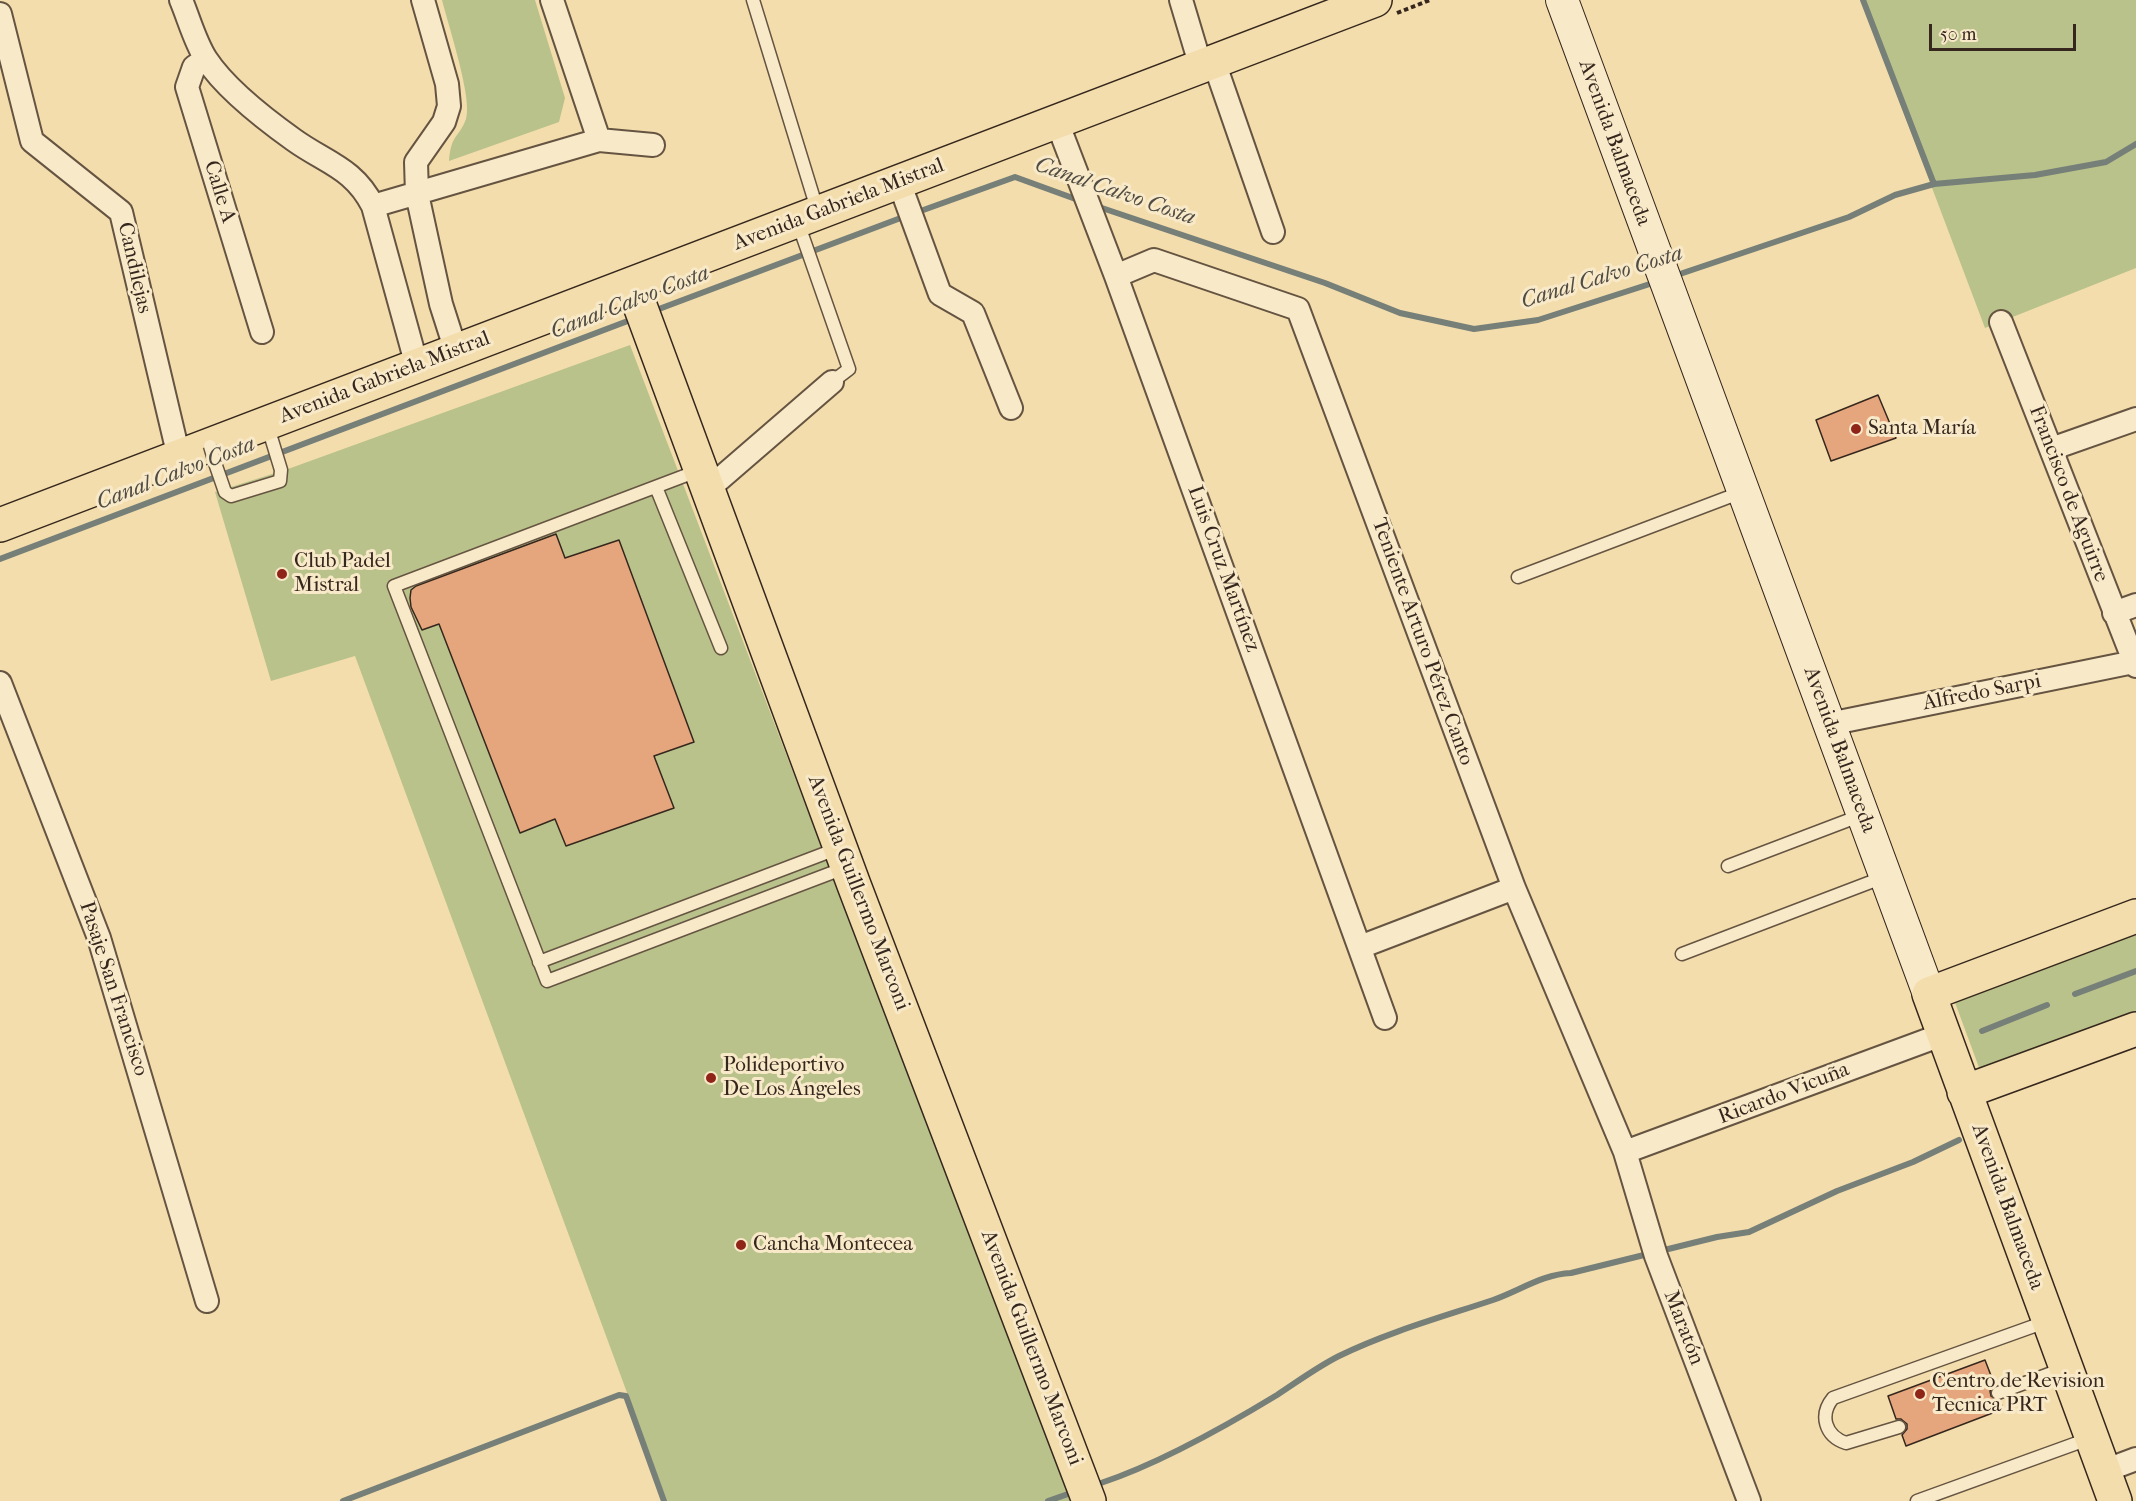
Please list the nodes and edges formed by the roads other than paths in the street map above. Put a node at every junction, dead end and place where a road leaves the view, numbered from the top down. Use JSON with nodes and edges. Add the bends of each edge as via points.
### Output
{"nodes":[{"id":1,"x":181,"y":0,"type":"edge"},
{"id":2,"x":423,"y":0,"type":"edge"},
{"id":3,"x":552,"y":0,"type":"edge"},
{"id":4,"x":753,"y":0,"type":"edge"},
{"id":5,"x":1181,"y":0,"type":"edge"},
{"id":6,"x":1375,"y":0,"type":"edge"},
{"id":7,"x":1562,"y":0,"type":"edge"},
{"id":8,"x":0,"y":14,"type":"edge"},
{"id":9,"x":206,"y":59,"type":"junction"},
{"id":10,"x":1207,"y":64,"type":"junction"},
{"id":11,"x":1057,"y":122,"type":"junction"},
{"id":12,"x":599,"y":140,"type":"junction"},
{"id":13,"x":653,"y":145,"type":"dead end"},
{"id":14,"x":902,"y":193,"type":"junction"},
{"id":15,"x":417,"y":194,"type":"junction"},
{"id":16,"x":373,"y":206,"type":"junction"},
{"id":17,"x":806,"y":224,"type":"junction"},
{"id":18,"x":1273,"y":232,"type":"dead end"},
{"id":19,"x":1116,"y":276,"type":"junction"},
{"id":20,"x":638,"y":304,"type":"junction"},
{"id":21,"x":2001,"y":322,"type":"dead end"},
{"id":22,"x":262,"y":332,"type":"dead end"},
{"id":23,"x":456,"y":351,"type":"junction"},
{"id":24,"x":417,"y":366,"type":"junction"},
{"id":25,"x":832,"y":382,"type":"joint"},
{"id":26,"x":1011,"y":408,"type":"dead end"},
{"id":27,"x":2136,"y":419,"type":"edge"},
{"id":28,"x":270,"y":432,"type":"junction"},
{"id":29,"x":2051,"y":449,"type":"junction"},
{"id":30,"x":213,"y":454,"type":"junction"},
{"id":31,"x":179,"y":457,"type":"junction"},
{"id":32,"x":703,"y":480,"type":"junction"},
{"id":33,"x":656,"y":487,"type":"junction"},
{"id":34,"x":1742,"y":492,"type":"junction"},
{"id":35,"x":0,"y":524,"type":"edge"},
{"id":36,"x":1518,"y":577,"type":"dead end"},
{"id":37,"x":2136,"y":605,"type":"edge"},
{"id":38,"x":2114,"y":613,"type":"junction"},
{"id":39,"x":721,"y":648,"type":"dead end"},
{"id":40,"x":2135,"y":664,"type":"edge"},
{"id":41,"x":0,"y":683,"type":"edge"},
{"id":42,"x":1829,"y":724,"type":"junction"},
{"id":43,"x":1863,"y":815,"type":"junction"},
{"id":44,"x":844,"y":857,"type":"junction"},
{"id":45,"x":1728,"y":866,"type":"dead end"},
{"id":46,"x":1886,"y":877,"type":"junction"},
{"id":47,"x":1514,"y":888,"type":"junction"},
{"id":48,"x":2136,"y":916,"type":"edge"},
{"id":49,"x":1360,"y":947,"type":"junction"},
{"id":50,"x":1682,"y":954,"type":"dead end"},
{"id":51,"x":539,"y":962,"type":"junction"},
{"id":52,"x":1929,"y":994,"type":"junction"},
{"id":53,"x":1385,"y":1018,"type":"dead end"},
{"id":54,"x":2136,"y":1029,"type":"edge"},
{"id":55,"x":1944,"y":1034,"type":"junction"},
{"id":56,"x":1964,"y":1092,"type":"junction"},
{"id":57,"x":1625,"y":1152,"type":"junction"},
{"id":58,"x":207,"y":1301,"type":"dead end"},
{"id":59,"x":2049,"y":1321,"type":"junction"},
{"id":60,"x":2066,"y":1367,"type":"junction"},
{"id":61,"x":1998,"y":1393,"type":"dead end"},
{"id":62,"x":1899,"y":1428,"type":"dead end"},
{"id":63,"x":2092,"y":1438,"type":"junction"},
{"id":64,"x":2136,"y":1459,"type":"edge"},
{"id":65,"x":2104,"y":1471,"type":"junction"},
{"id":66,"x":1089,"y":1501,"type":"edge"},
{"id":67,"x":1749,"y":1501,"type":"edge"},
{"id":68,"x":1917,"y":1501,"type":"edge"},
{"id":69,"x":2115,"y":1501,"type":"edge"}],
"edges":[{"from":1,"to":9,"type":"street"},
{"from":2,"to":15,"type":"street","via":[[447,84],[449,106],[444,122],[416,162]]},
{"from":3,"to":12,"type":"street"},
{"from":4,"to":17,"type":"lane"},
{"from":5,"to":10,"type":"street"},
{"from":6,"to":10,"type":"main road","name":"Avenida Gabriela Mistral"},
{"from":7,"to":34,"type":"main road","name":"Avenida Balmaceda"},
{"from":8,"to":31,"type":"street","name":"Candilejas","via":[[32,141],[121,212]]},
{"from":9,"to":16,"type":"street","via":[[273,124],[351,175]]},
{"from":9,"to":22,"type":"street","name":"Calle A","via":[[194,67],[187,87]]},
{"from":10,"to":11,"type":"main road","name":"Avenida Gabriela Mistral"},
{"from":10,"to":18,"type":"street"},
{"from":11,"to":14,"type":"main road","name":"Avenida Gabriela Mistral"},
{"from":11,"to":19,"type":"street","name":"Luis Cruz Martínez"},
{"from":12,"to":13,"type":"street"},
{"from":12,"to":15,"type":"street"},
{"from":14,"to":17,"type":"main road","name":"Avenida Gabriela Mistral"},
{"from":14,"to":26,"type":"street","via":[[940,294],[973,313]]},
{"from":15,"to":16,"type":"street"},
{"from":15,"to":23,"type":"street","via":[[441,304]]},
{"from":16,"to":24,"type":"street"},
{"from":17,"to":20,"type":"main road","name":"Avenida Gabriela Mistral"},
{"from":17,"to":25,"type":"lane","via":[[815,270],[849,369]]},
{"from":19,"to":47,"type":"street","name":"Teniente Arturo Pérez Canto","via":[[1154,260],[1298,309]]},
{"from":19,"to":49,"type":"street","name":"Luis Cruz Martínez"},
{"from":20,"to":23,"type":"main road","name":"Avenida Gabriela Mistral"},
{"from":20,"to":32,"type":"main road","name":"Avenida Guillermo Marconi"},
{"from":21,"to":29,"type":"street","name":"Francisco de Aguirre"},
{"from":23,"to":24,"type":"main road","name":"Avenida Gabriela Mistral"},
{"from":24,"to":28,"type":"main road","name":"Avenida Gabriela Mistral"},
{"from":25,"to":32,"type":"street"},
{"from":27,"to":29,"type":"street"},
{"from":28,"to":30,"type":"main road","name":"Avenida Gabriela Mistral"},
{"from":28,"to":30,"type":"lane","via":[[282,474],[280,481],[231,496],[225,492]]},
{"from":29,"to":38,"type":"street","name":"Francisco de Aguirre"},
{"from":30,"to":31,"type":"main road","name":"Avenida Gabriela Mistral"},
{"from":31,"to":35,"type":"main road","name":"Avenida Gabriela Mistral"},
{"from":32,"to":33,"type":"lane"},
{"from":32,"to":44,"type":"main road","name":"Avenida Guillermo Marconi"},
{"from":33,"to":39,"type":"lane"},
{"from":33,"to":51,"type":"lane","via":[[394,586]]},
{"from":34,"to":36,"type":"lane"},
{"from":34,"to":42,"type":"main road","name":"Avenida Balmaceda"},
{"from":37,"to":38,"type":"street"},
{"from":38,"to":40,"type":"street","name":"Francisco de Aguirre"},
{"from":40,"to":42,"type":"street","name":"Alfredo Sarpi"},
{"from":41,"to":58,"type":"street","name":"Pasaje San Francisco","via":[[99,938]]},
{"from":42,"to":43,"type":"main road","name":"Avenida Balmaceda"},
{"from":43,"to":45,"type":"lane"},
{"from":43,"to":46,"type":"main road","name":"Avenida Balmaceda"},
{"from":44,"to":51,"type":"lane"},
{"from":44,"to":51,"type":"lane","via":[[547,981]]},
{"from":44,"to":66,"type":"main road","name":"Avenida Guillermo Marconi"},
{"from":46,"to":50,"type":"lane"},
{"from":46,"to":52,"type":"main road","name":"Avenida Balmaceda"},
{"from":47,"to":49,"type":"street"},
{"from":47,"to":57,"type":"street","name":"Teniente Arturo Pérez Canto"},
{"from":48,"to":52,"type":"main road"},
{"from":49,"to":53,"type":"street","name":"Luis Cruz Martínez"},
{"from":52,"to":55,"type":"main road","name":"Avenida Balmaceda"},
{"from":54,"to":56,"type":"main road"},
{"from":55,"to":56,"type":"main road","name":"Avenida Balmaceda"},
{"from":55,"to":57,"type":"street","name":"Ricardo Vicuña"},
{"from":56,"to":59,"type":"main road","name":"Avenida Balmaceda"},
{"from":57,"to":67,"type":"street","name":"Maratón","via":[[1656,1256]]},
{"from":59,"to":60,"type":"main road","name":"Avenida Balmaceda"},
{"from":59,"to":62,"type":"lane","via":[[1833,1398],[1825,1412],[1828,1429],[1846,1443]]},
{"from":60,"to":61,"type":"lane"},
{"from":60,"to":63,"type":"main road","name":"Avenida Balmaceda"},
{"from":63,"to":65,"type":"main road","name":"Avenida Balmaceda"},
{"from":63,"to":68,"type":"lane"},
{"from":64,"to":65,"type":"street"},
{"from":65,"to":69,"type":"main road","name":"Avenida Balmaceda"}]}
